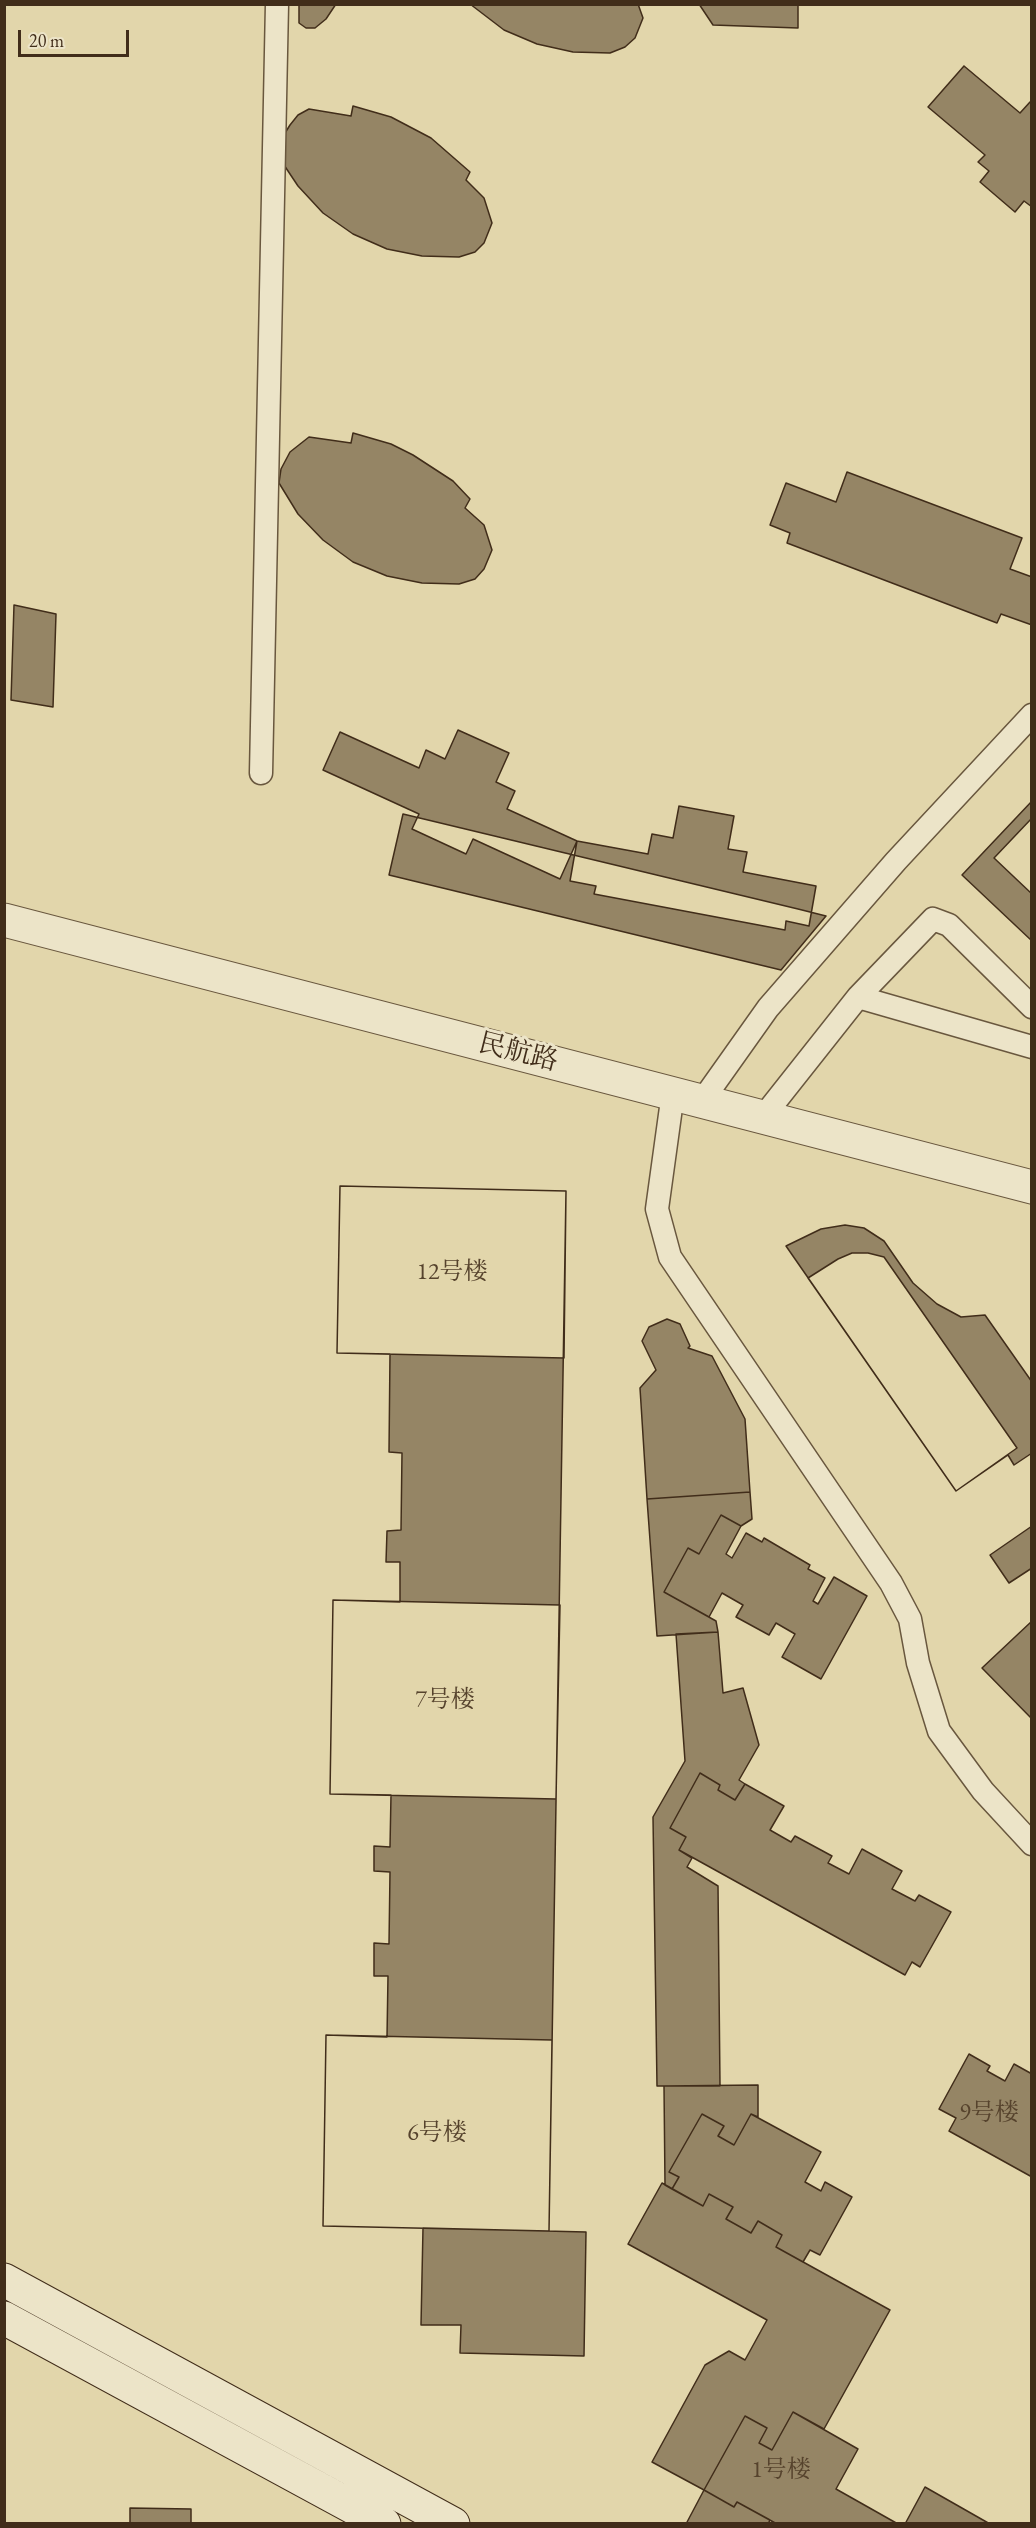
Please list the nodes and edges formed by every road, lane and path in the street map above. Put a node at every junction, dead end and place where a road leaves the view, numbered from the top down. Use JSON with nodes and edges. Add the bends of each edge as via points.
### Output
{"nodes":[{"id":1,"x":277,"y":4,"type":"edge"},
{"id":2,"x":1032,"y":715,"type":"edge"},
{"id":3,"x":261,"y":772,"type":"dead end"},
{"id":4,"x":4,"y":920,"type":"edge"},
{"id":5,"x":858,"y":997,"type":"junction"},
{"id":6,"x":1032,"y":1007,"type":"edge"},
{"id":7,"x":1032,"y":1047,"type":"edge"},
{"id":8,"x":688,"y":1097,"type":"junction"},
{"id":9,"x":763,"y":1117,"type":"junction"},
{"id":10,"x":1032,"y":1187,"type":"edge"},
{"id":11,"x":1032,"y":1844,"type":"edge"},
{"id":12,"x":4,"y":2280,"type":"edge"},
{"id":13,"x":4,"y":2318,"type":"edge"},
{"id":14,"x":384,"y":2523,"type":"edge"},
{"id":15,"x":453,"y":2523,"type":"edge"}],
"edges":[{"from":1,"to":3,"type":"lane"},
{"from":2,"to":8,"type":"lane","via":[[896,861]]},
{"from":4,"to":8,"type":"street","name":"民航路"},
{"from":5,"to":6,"type":"lane","via":[[933,919],[950,925]]},
{"from":5,"to":7,"type":"lane"},
{"from":5,"to":9,"type":"lane"},
{"from":8,"to":9,"type":"street","name":"民航路"},
{"from":8,"to":11,"type":"lane","via":[[657,1209],[670,1257],[891,1583],[910,1618],[918,1663],[939,1731],[983,1791]]},
{"from":9,"to":10,"type":"street","name":"民航路"},
{"from":12,"to":15,"type":"street"},
{"from":13,"to":14,"type":"street"}]}
